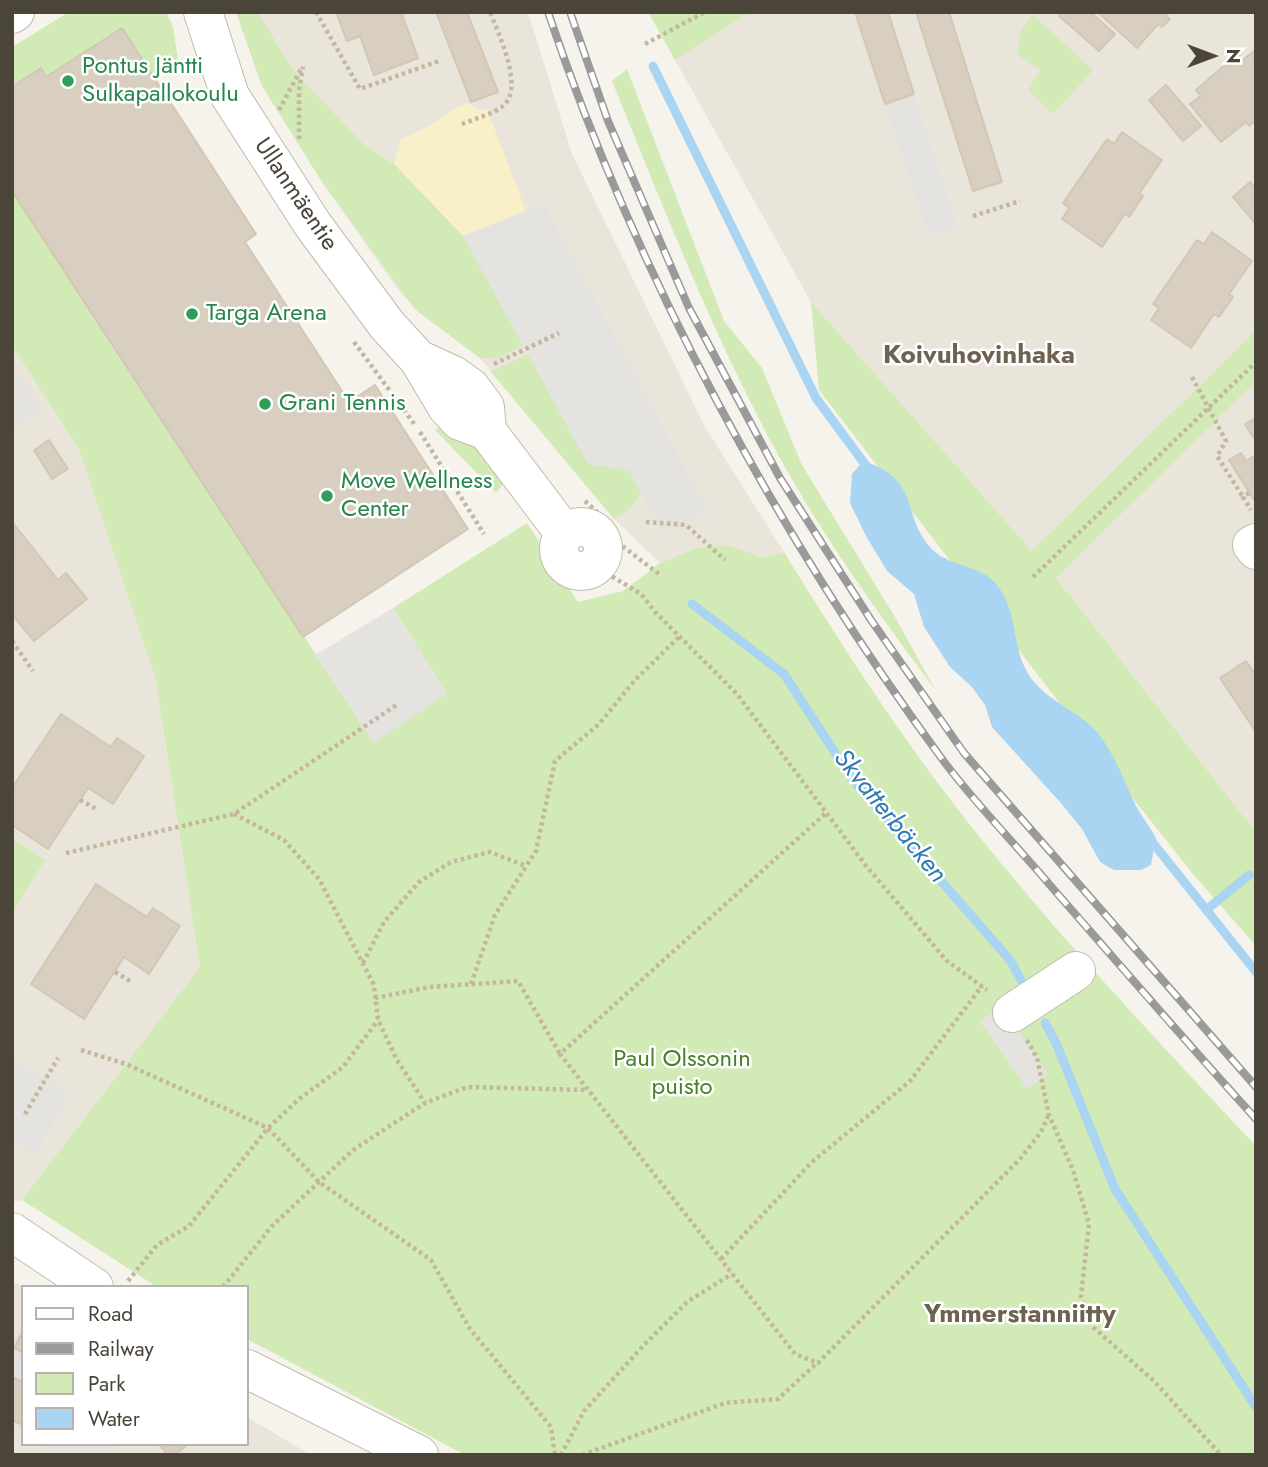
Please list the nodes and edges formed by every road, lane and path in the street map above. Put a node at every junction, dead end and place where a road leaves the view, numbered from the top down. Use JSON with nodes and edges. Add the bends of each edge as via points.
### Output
{"nodes":[{"id":1,"x":203,"y":12,"type":"edge"},
{"id":2,"x":316,"y":12,"type":"edge"},
{"id":3,"x":491,"y":12,"type":"edge"},
{"id":4,"x":705,"y":12,"type":"edge"},
{"id":5,"x":645,"y":44,"type":"dead end"},
{"id":6,"x":439,"y":61,"type":"dead end"},
{"id":7,"x":275,"y":121,"type":"dead end"},
{"id":8,"x":462,"y":124,"type":"dead end"},
{"id":9,"x":298,"y":141,"type":"dead end"},
{"id":10,"x":1020,"y":201,"type":"dead end"},
{"id":11,"x":974,"y":216,"type":"dead end"},
{"id":12,"x":559,"y":333,"type":"dead end"},
{"id":13,"x":1256,"y":362,"type":"edge"},
{"id":14,"x":491,"y":365,"type":"dead end"},
{"id":15,"x":1192,"y":377,"type":"dead end"},
{"id":16,"x":1209,"y":407,"type":"junction"},
{"id":17,"x":1249,"y":493,"type":"dead end"},
{"id":18,"x":1243,"y":497,"type":"junction"},
{"id":19,"x":582,"y":498,"type":"dead end"},
{"id":20,"x":1256,"y":517,"type":"edge"},
{"id":21,"x":646,"y":522,"type":"dead end"},
{"id":22,"x":1256,"y":543,"type":"edge"},
{"id":23,"x":1256,"y":550,"type":"edge"},
{"id":24,"x":725,"y":559,"type":"dead end"},
{"id":25,"x":607,"y":561,"type":"junction"},
{"id":26,"x":659,"y":574,"type":"dead end"},
{"id":27,"x":1033,"y":577,"type":"dead end"},
{"id":28,"x":681,"y":635,"type":"junction"},
{"id":29,"x":12,"y":641,"type":"edge"},
{"id":30,"x":33,"y":671,"type":"dead end"},
{"id":31,"x":398,"y":704,"type":"dead end"},
{"id":32,"x":80,"y":800,"type":"dead end"},
{"id":33,"x":96,"y":809,"type":"dead end"},
{"id":34,"x":234,"y":814,"type":"junction"},
{"id":35,"x":825,"y":814,"type":"junction"},
{"id":36,"x":66,"y":853,"type":"dead end"},
{"id":37,"x":526,"y":867,"type":"junction"},
{"id":38,"x":363,"y":963,"type":"junction"},
{"id":39,"x":1076,"y":971,"type":"dead end"},
{"id":40,"x":115,"y":972,"type":"dead end"},
{"id":41,"x":130,"y":981,"type":"dead end"},
{"id":42,"x":471,"y":984,"type":"junction"},
{"id":43,"x":982,"y":986,"type":"junction"},
{"id":44,"x":375,"y":999,"type":"junction"},
{"id":45,"x":1012,"y":1013,"type":"junction"},
{"id":46,"x":378,"y":1020,"type":"junction"},
{"id":47,"x":81,"y":1050,"type":"dead end"},
{"id":48,"x":560,"y":1054,"type":"junction"},
{"id":49,"x":58,"y":1058,"type":"dead end"},
{"id":50,"x":588,"y":1090,"type":"junction"},
{"id":51,"x":425,"y":1103,"type":"junction"},
{"id":52,"x":25,"y":1114,"type":"dead end"},
{"id":53,"x":1049,"y":1115,"type":"junction"},
{"id":54,"x":268,"y":1128,"type":"junction"},
{"id":55,"x":319,"y":1182,"type":"junction"},
{"id":56,"x":12,"y":1232,"type":"edge"},
{"id":57,"x":721,"y":1259,"type":"junction"},
{"id":58,"x":732,"y":1274,"type":"junction"},
{"id":59,"x":111,"y":1284,"type":"edge"},
{"id":60,"x":225,"y":1285,"type":"edge"},
{"id":61,"x":818,"y":1363,"type":"junction"},
{"id":62,"x":248,"y":1370,"type":"edge"},
{"id":63,"x":419,"y":1455,"type":"edge"},
{"id":64,"x":555,"y":1455,"type":"edge"},
{"id":65,"x":561,"y":1455,"type":"edge"},
{"id":66,"x":582,"y":1455,"type":"edge"},
{"id":67,"x":1221,"y":1455,"type":"edge"}],
"edges":[{"from":1,"to":25,"type":"street","name":"Ullanmäentie","via":[[230,96],[313,225],[387,325],[419,360],[471,388],[485,407],[486,431],[565,534],[559,548],[564,564],[579,571]]},
{"from":2,"to":6,"type":"path","via":[[360,89]]},
{"from":3,"to":8,"type":"path","via":[[512,77],[509,96],[504,106]]},
{"from":4,"to":5,"type":"path"},
{"from":7,"to":9,"type":"path","via":[[303,66]]},
{"from":10,"to":11,"type":"path"},
{"from":12,"to":14,"type":"path"},
{"from":13,"to":16,"type":"path"},
{"from":15,"to":16,"type":"path"},
{"from":16,"to":18,"type":"path","via":[[1226,441],[1217,456]]},
{"from":16,"to":27,"type":"path"},
{"from":17,"to":18,"type":"path"},
{"from":18,"to":20,"type":"path"},
{"from":19,"to":25,"type":"path","via":[[608,522]]},
{"from":21,"to":24,"type":"path","via":[[686,525]]},
{"from":22,"to":23,"type":"street","via":[[1252,545]]},
{"from":25,"to":26,"type":"path"},
{"from":25,"to":28,"type":"path"},
{"from":28,"to":35,"type":"path","via":[[737,694]]},
{"from":28,"to":37,"type":"path","via":[[599,724],[555,761],[536,851]]},
{"from":29,"to":30,"type":"path"},
{"from":31,"to":34,"type":"path"},
{"from":32,"to":33,"type":"path"},
{"from":34,"to":36,"type":"path"},
{"from":34,"to":38,"type":"path","via":[[284,840],[319,880]]},
{"from":35,"to":43,"type":"path","via":[[947,961]]},
{"from":35,"to":48,"type":"path"},
{"from":37,"to":38,"type":"path","via":[[490,852],[451,862],[419,882],[384,922]]},
{"from":37,"to":42,"type":"path","via":[[495,915]]},
{"from":38,"to":44,"type":"path"},
{"from":39,"to":45,"type":"street"},
{"from":40,"to":41,"type":"path"},
{"from":42,"to":44,"type":"path"},
{"from":42,"to":48,"type":"path","via":[[519,981]]},
{"from":43,"to":45,"type":"path"},
{"from":43,"to":57,"type":"path","via":[[910,1081],[812,1163]]},
{"from":44,"to":46,"type":"path"},
{"from":45,"to":53,"type":"path","via":[[1037,1058]]},
{"from":46,"to":51,"type":"path"},
{"from":46,"to":54,"type":"path","via":[[343,1067]]},
{"from":47,"to":54,"type":"path","via":[[126,1064]]},
{"from":48,"to":50,"type":"path"},
{"from":49,"to":52,"type":"path"},
{"from":50,"to":51,"type":"path","via":[[467,1087]]},
{"from":50,"to":57,"type":"path"},
{"from":51,"to":55,"type":"path","via":[[353,1150]]},
{"from":53,"to":61,"type":"path","via":[[1020,1159]]},
{"from":53,"to":67,"type":"path","via":[[1073,1170],[1088,1224],[1081,1297],[1094,1328],[1154,1381]]},
{"from":54,"to":55,"type":"path"},
{"from":54,"to":59,"type":"path","via":[[189,1226],[157,1245]]},
{"from":55,"to":60,"type":"path","via":[[272,1226]]},
{"from":55,"to":64,"type":"path","via":[[431,1260],[470,1329],[551,1427]]},
{"from":56,"to":59,"type":"street"},
{"from":57,"to":58,"type":"path"},
{"from":58,"to":61,"type":"path","via":[[795,1354]]},
{"from":58,"to":65,"type":"path","via":[[687,1302],[644,1345],[584,1411]]},
{"from":61,"to":66,"type":"path","via":[[778,1399],[724,1403]]},
{"from":62,"to":63,"type":"street"}]}
